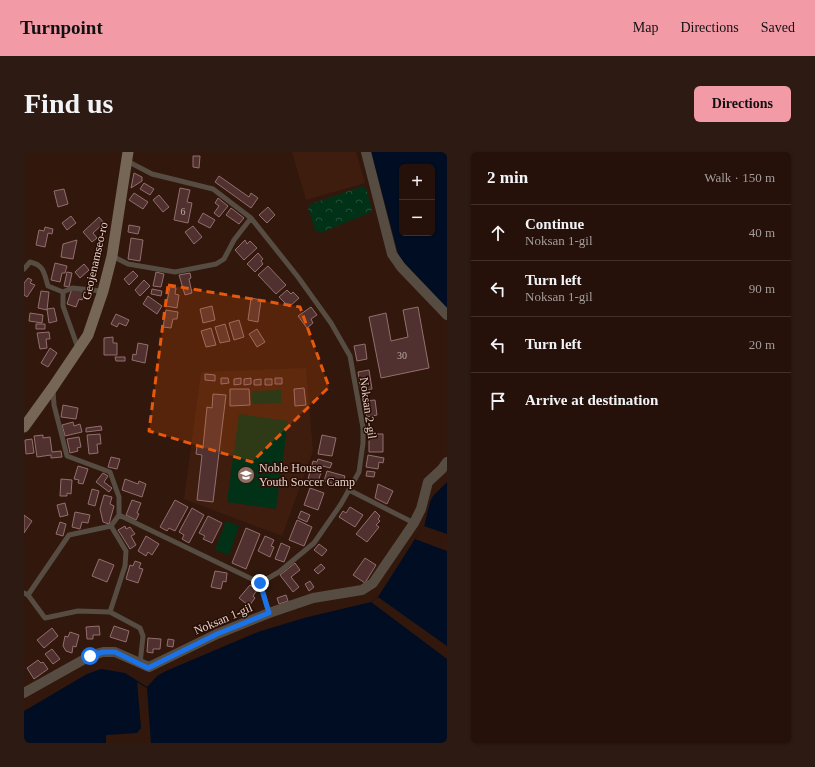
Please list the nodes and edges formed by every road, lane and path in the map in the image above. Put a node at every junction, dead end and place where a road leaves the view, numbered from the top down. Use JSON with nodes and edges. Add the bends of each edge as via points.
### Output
{"nodes":[{"id":1,"x":366,"y":152,"type":"edge"},
{"id":2,"x":127,"y":156,"type":"edge"},
{"id":3,"x":251,"y":218,"type":"junction"},
{"id":4,"x":112,"y":256,"type":"junction"},
{"id":5,"x":24,"y":268,"type":"edge"},
{"id":6,"x":103,"y":291,"type":"junction"},
{"id":7,"x":63,"y":292,"type":"junction"},
{"id":8,"x":447,"y":315,"type":"edge"},
{"id":9,"x":78,"y":350,"type":"junction"},
{"id":10,"x":53,"y":387,"type":"junction"},
{"id":11,"x":24,"y":427,"type":"edge"},
{"id":12,"x":447,"y":462,"type":"edge"},
{"id":13,"x":349,"y":490,"type":"junction"},
{"id":14,"x":119,"y":516,"type":"junction"},
{"id":15,"x":414,"y":523,"type":"junction"},
{"id":16,"x":111,"y":526,"type":"junction"},
{"id":17,"x":260,"y":583,"type":"junction"},
{"id":18,"x":26,"y":594,"type":"edge"},
{"id":19,"x":110,"y":612,"type":"junction"},
{"id":20,"x":269,"y":613,"type":"junction"},
{"id":21,"x":140,"y":664,"type":"junction"},
{"id":22,"x":24,"y":693,"type":"edge"}],
"edges":[{"from":1,"to":8,"type":"street","via":[[392,254],[401,267]]},
{"from":2,"to":3,"type":"lane","name":"Noksan 2-gil","via":[[152,174],[213,188]]},
{"from":2,"to":4,"type":"main road","name":"Geojenamseo-ro"},
{"from":3,"to":4,"type":"lane","via":[[234,240],[224,260],[216,264],[175,272],[128,264]]},
{"from":3,"to":13,"type":"lane","name":"Noksan 2-gil","via":[[298,277],[331,323],[350,356],[364,444],[359,472]]},
{"from":4,"to":6,"type":"main road","name":"Geojenamseo-ro"},
{"from":5,"to":7,"type":"lane","via":[[30,262],[37,263],[43,270],[48,286]]},
{"from":6,"to":7,"type":"lane","via":[[72,288]]},
{"from":6,"to":9,"type":"main road","name":"Geojenamseo-ro","via":[[88,335]]},
{"from":7,"to":9,"type":"lane","via":[[63,306]]},
{"from":9,"to":10,"type":"main road","name":"Geojenamseo-ro"},
{"from":10,"to":11,"type":"main road","name":"Geojenamseo-ro"},
{"from":10,"to":14,"type":"lane","via":[[54,405],[67,456],[110,472],[119,497]]},
{"from":12,"to":15,"type":"street","name":"Noksan 1-gil","via":[[428,482],[421,509]]},
{"from":13,"to":15,"type":"lane"},
{"from":13,"to":17,"type":"lane","name":"Noksan 2-gil","via":[[314,543],[279,572]]},
{"from":14,"to":16,"type":"lane"},
{"from":14,"to":17,"type":"lane"},
{"from":15,"to":20,"type":"street","name":"Noksan 1-gil","via":[[373,583],[362,590],[313,598]]},
{"from":16,"to":18,"type":"lane","via":[[69,535]]},
{"from":16,"to":19,"type":"lane","via":[[126,551],[125,566]]},
{"from":17,"to":20,"type":"lane"},
{"from":18,"to":19,"type":"lane","via":[[45,618],[78,612]]},
{"from":19,"to":21,"type":"lane","via":[[140,628],[144,636]]},
{"from":20,"to":21,"type":"street","name":"Noksan 1-gil","via":[[217,634],[148,668]]},
{"from":21,"to":22,"type":"street","name":"Noksan 1-gil","via":[[115,652],[103,652],[90,656]]}]}
